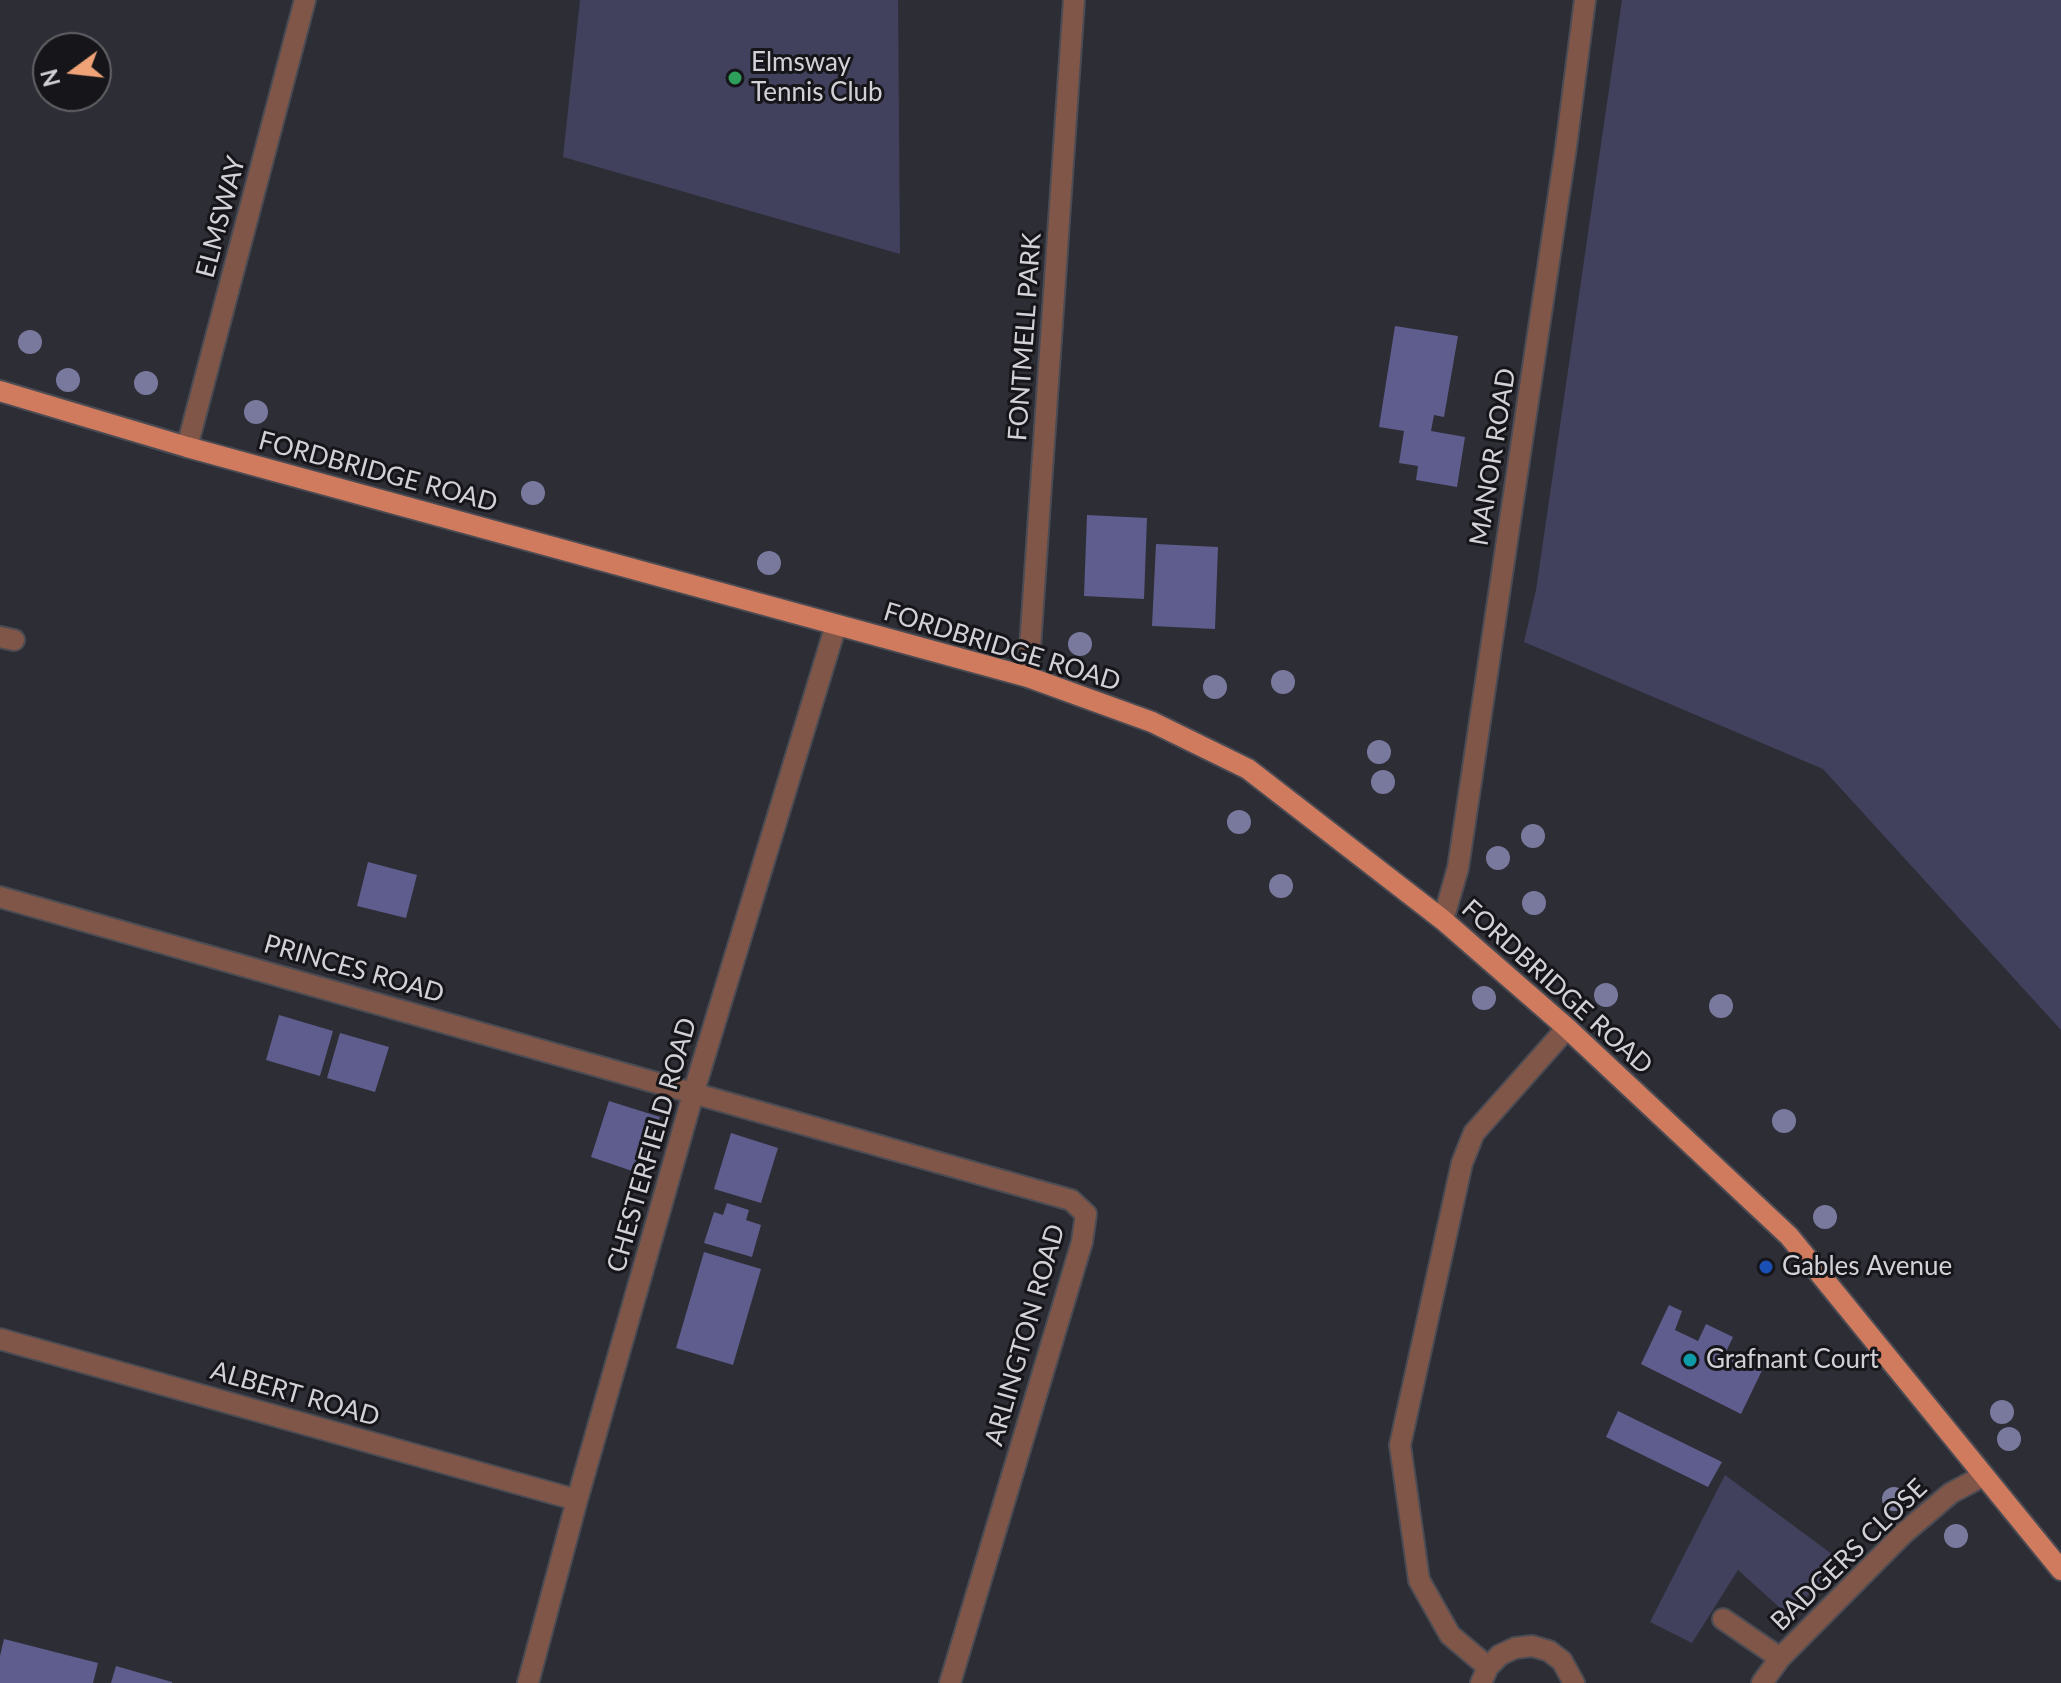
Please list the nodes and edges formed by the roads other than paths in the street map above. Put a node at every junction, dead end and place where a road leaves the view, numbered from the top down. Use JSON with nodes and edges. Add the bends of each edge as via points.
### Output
{"nodes":[{"id":1,"x":305,"y":0,"type":"edge"},
{"id":2,"x":1074,"y":0,"type":"edge"},
{"id":3,"x":1585,"y":0,"type":"edge"},
{"id":4,"x":0,"y":391,"type":"edge"},
{"id":5,"x":187,"y":447,"type":"junction"},
{"id":6,"x":836,"y":625,"type":"junction"},
{"id":7,"x":1028,"y":677,"type":"junction"},
{"id":8,"x":0,"y":897,"type":"edge"},
{"id":9,"x":1443,"y":920,"type":"junction"},
{"id":10,"x":1567,"y":1028,"type":"junction"},
{"id":11,"x":694,"y":1091,"type":"junction"},
{"id":12,"x":0,"y":1339,"type":"edge"},
{"id":13,"x":1983,"y":1476,"type":"junction"},
{"id":14,"x":577,"y":1500,"type":"junction"},
{"id":15,"x":2061,"y":1570,"type":"edge"},
{"id":16,"x":1723,"y":1619,"type":"dead end"},
{"id":17,"x":1780,"y":1658,"type":"junction"},
{"id":18,"x":1484,"y":1675,"type":"edge"},
{"id":19,"x":534,"y":1682,"type":"edge"},
{"id":20,"x":950,"y":1683,"type":"edge"},
{"id":21,"x":1574,"y":1683,"type":"edge"},
{"id":22,"x":1762,"y":1683,"type":"edge"}],
"edges":[{"from":1,"to":5,"type":"street","name":"ELMSWAY"},
{"from":2,"to":7,"type":"street","name":"FONTMELL PARK"},
{"from":3,"to":9,"type":"street","name":"MANOR ROAD","via":[[1460,852]]},
{"from":4,"to":5,"type":"main road","name":"FORDBRIDGE ROAD"},
{"from":5,"to":6,"type":"main road","name":"FORDBRIDGE ROAD"},
{"from":6,"to":7,"type":"main road","name":"FORDBRIDGE ROAD"},
{"from":6,"to":11,"type":"street","name":"CHESTERFIELD ROAD"},
{"from":7,"to":9,"type":"main road","name":"FORDBRIDGE ROAD","via":[[1152,722],[1248,769]]},
{"from":8,"to":11,"type":"street","name":"PRINCES ROAD"},
{"from":9,"to":10,"type":"main road","name":"FORDBRIDGE ROAD"},
{"from":10,"to":13,"type":"main road","name":"FORDBRIDGE ROAD","via":[[1789,1236]]},
{"from":10,"to":18,"type":"street","via":[[1474,1133],[1462,1163],[1400,1445],[1419,1580],[1450,1635]]},
{"from":11,"to":14,"type":"street","name":"CHESTERFIELD ROAD"},
{"from":11,"to":20,"type":"street","name":"ARLINGTON ROAD","via":[[1071,1200],[1086,1214]]},
{"from":12,"to":14,"type":"street","name":"ALBERT ROAD"},
{"from":13,"to":15,"type":"main road","name":"FORDBRIDGE ROAD"},
{"from":13,"to":17,"type":"street","name":"BADGERS CLOSE","via":[[1951,1493],[1904,1533]]},
{"from":14,"to":19,"type":"street","name":"CHESTERFIELD ROAD"},
{"from":16,"to":17,"type":"street"},
{"from":17,"to":22,"type":"street","name":"BADGERS CLOSE"},
{"from":18,"to":21,"type":"street","via":[[1508,1651],[1532,1646],[1562,1661]]}]}
